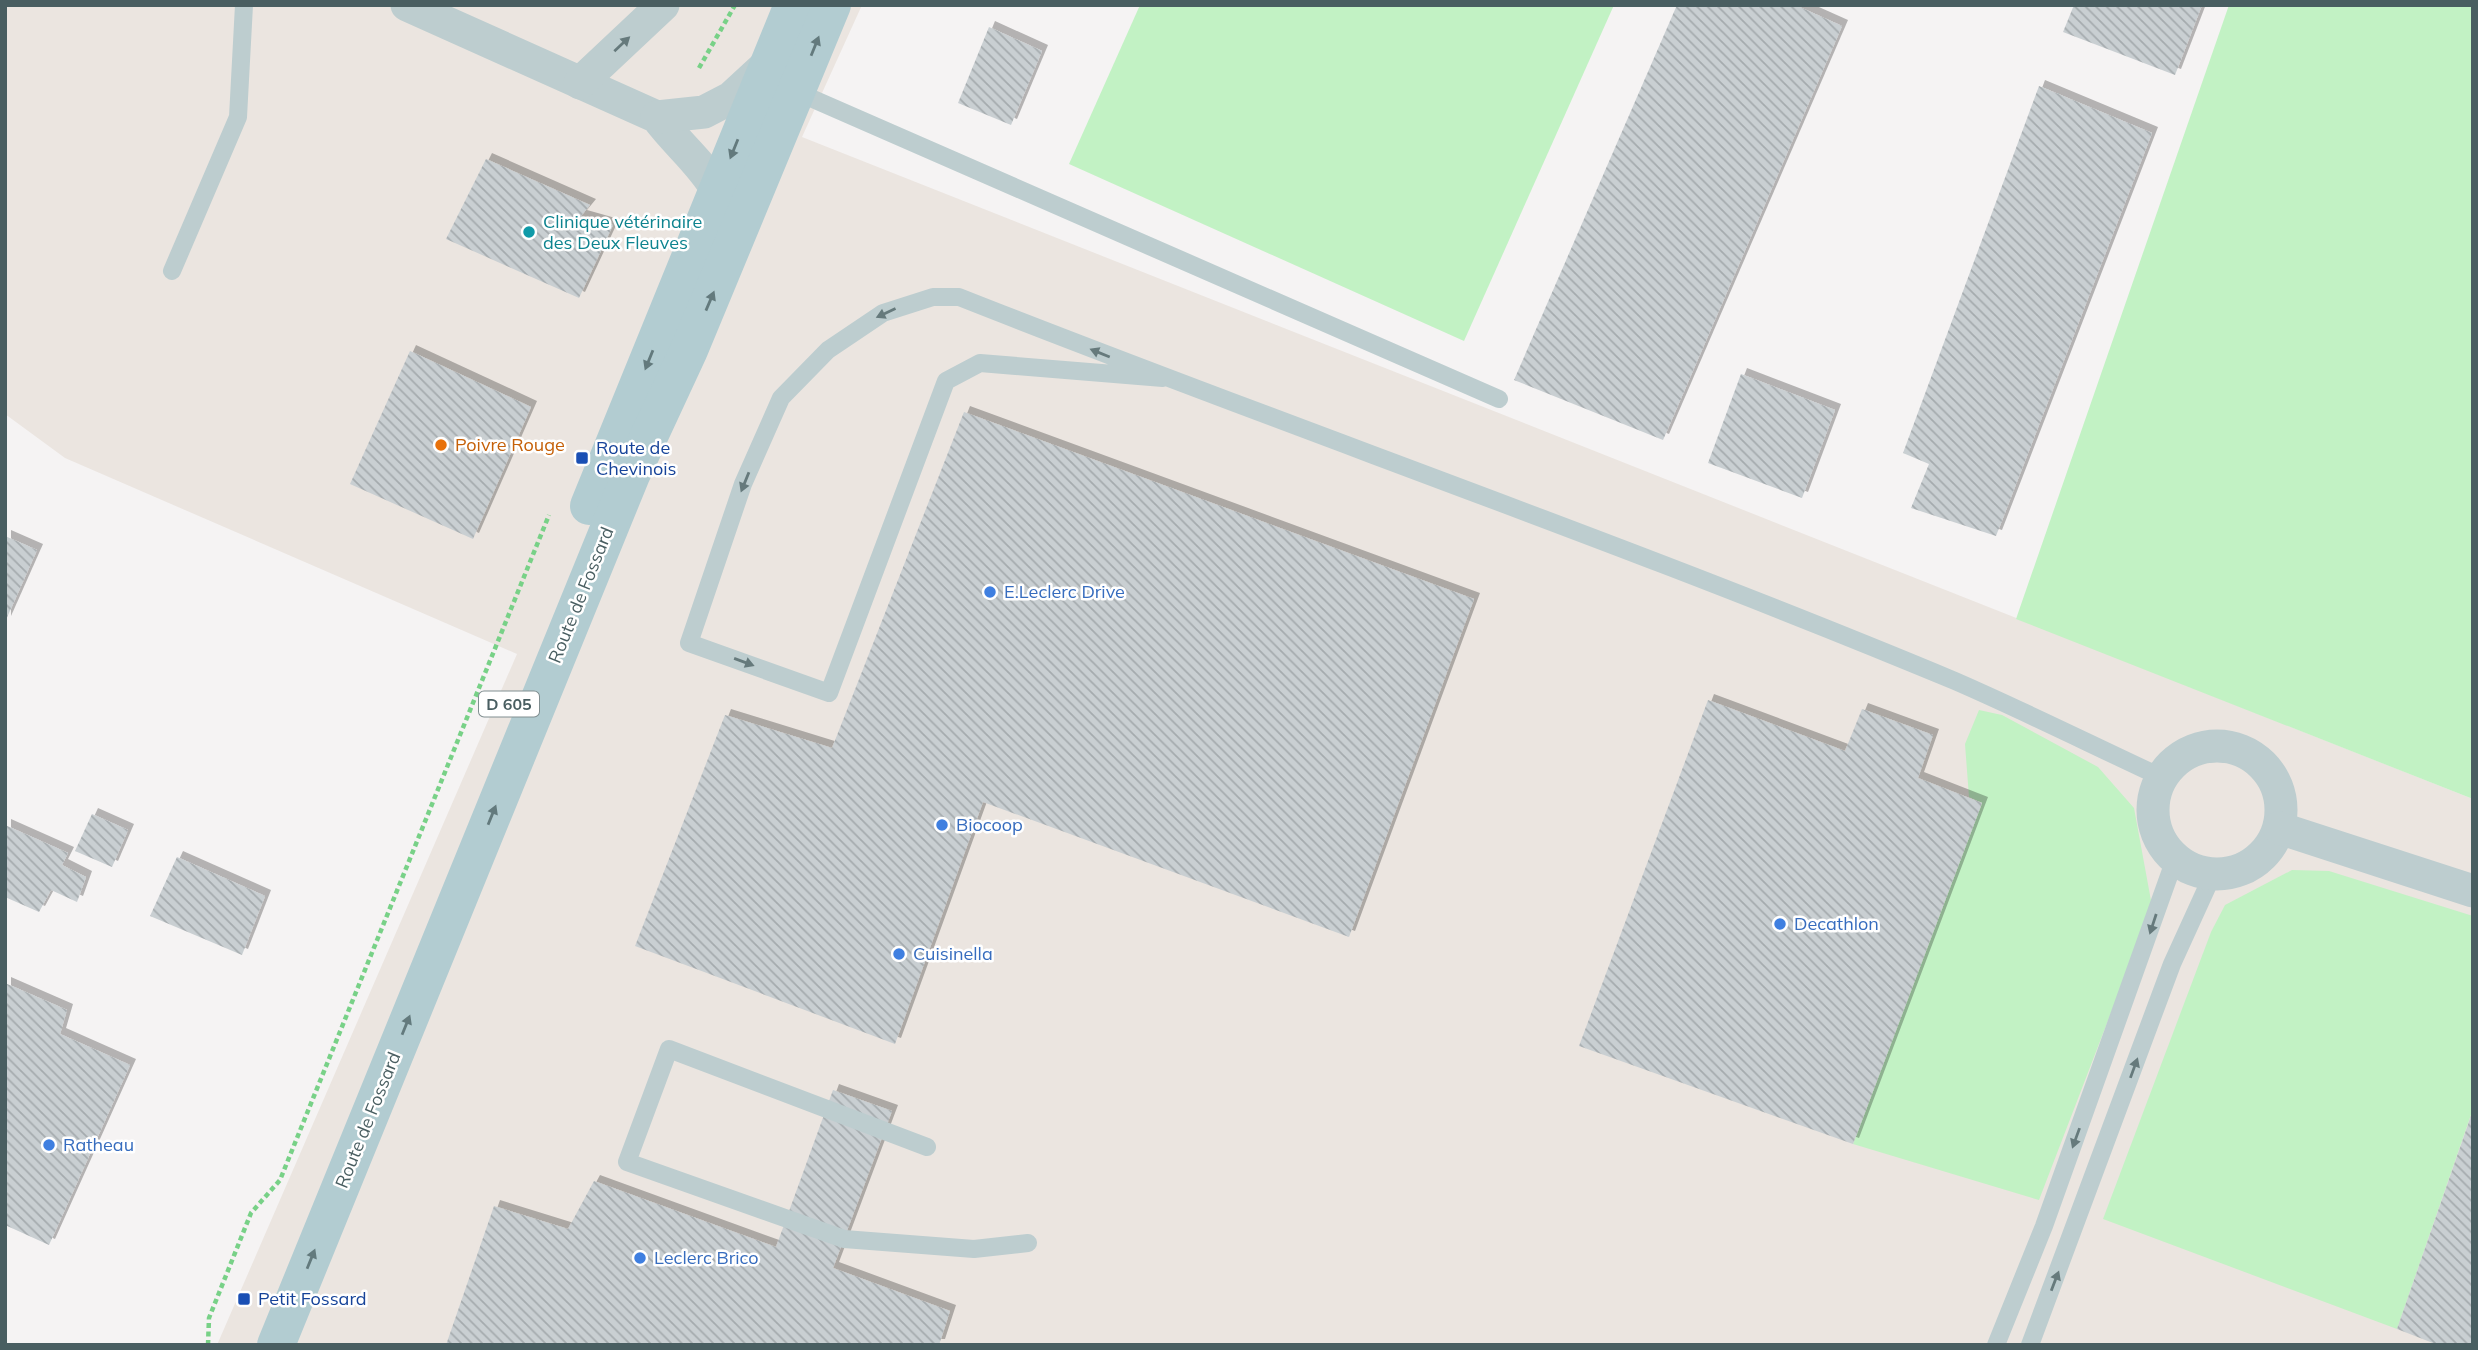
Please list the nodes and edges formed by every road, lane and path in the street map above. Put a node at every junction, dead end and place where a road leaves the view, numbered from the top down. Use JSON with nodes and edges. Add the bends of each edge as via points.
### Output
{"nodes":[{"id":1,"x":244,"y":5,"type":"edge"},
{"id":2,"x":407,"y":5,"type":"edge"},
{"id":3,"x":663,"y":5,"type":"edge"},
{"id":4,"x":735,"y":5,"type":"edge"},
{"id":5,"x":793,"y":5,"type":"edge"},
{"id":6,"x":832,"y":5,"type":"edge"},
{"id":7,"x":769,"y":63,"type":"junction"},
{"id":8,"x":580,"y":83,"type":"junction"},
{"id":9,"x":797,"y":92,"type":"junction"},
{"id":10,"x":666,"y":115,"type":"junction"},
{"id":11,"x":718,"y":190,"type":"junction"},
{"id":12,"x":172,"y":271,"type":"dead end"},
{"id":13,"x":1163,"y":378,"type":"junction"},
{"id":14,"x":1499,"y":399,"type":"dead end"},
{"id":15,"x":550,"y":511,"type":"dead end"},
{"id":16,"x":2161,"y":777,"type":"junction"},
{"id":17,"x":2278,"y":828,"type":"junction"},
{"id":18,"x":2175,"y":859,"type":"junction"},
{"id":19,"x":2213,"y":874,"type":"junction"},
{"id":20,"x":2473,"y":891,"type":"edge"},
{"id":21,"x":927,"y":1147,"type":"dead end"},
{"id":22,"x":1028,"y":1243,"type":"dead end"},
{"id":23,"x":208,"y":1345,"type":"edge"},
{"id":24,"x":249,"y":1345,"type":"edge"},
{"id":25,"x":276,"y":1345,"type":"edge"},
{"id":26,"x":1996,"y":1345,"type":"edge"},
{"id":27,"x":2030,"y":1345,"type":"edge"}],
"edges":[{"from":1,"to":12,"type":"lane","via":[[238,117]]},
{"from":2,"to":8,"type":"street"},
{"from":8,"to":3,"type":"street","one_way":true},
{"from":4,"to":10,"type":"path","via":[[702,67],[678,81]]},
{"from":5,"to":7,"type":"main road","name":"Route de Fossard","number":"D 605"},
{"from":9,"to":6,"type":"main road","name":"Route de Fossard","number":"D 605","one_way":true},
{"from":7,"to":10,"type":"street","via":[[731,98],[704,112]]},
{"from":7,"to":11,"type":"main road","name":"Route de Fossard","number":"D 605","one_way":true},
{"from":8,"to":10,"type":"street"},
{"from":9,"to":14,"type":"lane"},
{"from":25,"to":9,"type":"main road","name":"Route de Fossard","number":"D 605","one_way":true,"via":[[631,475],[689,350]]},
{"from":10,"to":11,"type":"street","via":[[671,136],[704,168]]},
{"from":11,"to":24,"type":"main road","name":"Route de Fossard","number":"D 605","one_way":true},
{"from":13,"to":13,"type":"lane","one_way":true,"via":[[960,297],[933,296],[883,313],[828,350],[781,398],[743,484],[690,643],[829,693],[946,381],[980,363]]},
{"from":13,"to":16,"type":"lane","via":[[1736,593],[1958,682]]},
{"from":15,"to":23,"type":"path","via":[[280,1180],[251,1213],[209,1318]]},
{"from":16,"to":17,"type":"street","via":[[2175,761],[2212,746],[2251,756],[2277,787],[2281,807]]},
{"from":16,"to":18,"type":"street","via":[[2152,812],[2163,846]]},
{"from":17,"to":19,"type":"street","via":[[2269,848],[2254,863],[2234,872]]},
{"from":17,"to":20,"type":"street"},
{"from":18,"to":19,"type":"street","via":[[2193,870]]},
{"from":18,"to":26,"type":"lane","one_way":true,"via":[[2044,1226]]},
{"from":27,"to":19,"type":"lane","one_way":true,"via":[[2172,964]]},
{"from":21,"to":22,"type":"lane","via":[[669,1049],[627,1162],[844,1239],[974,1250]]}]}
